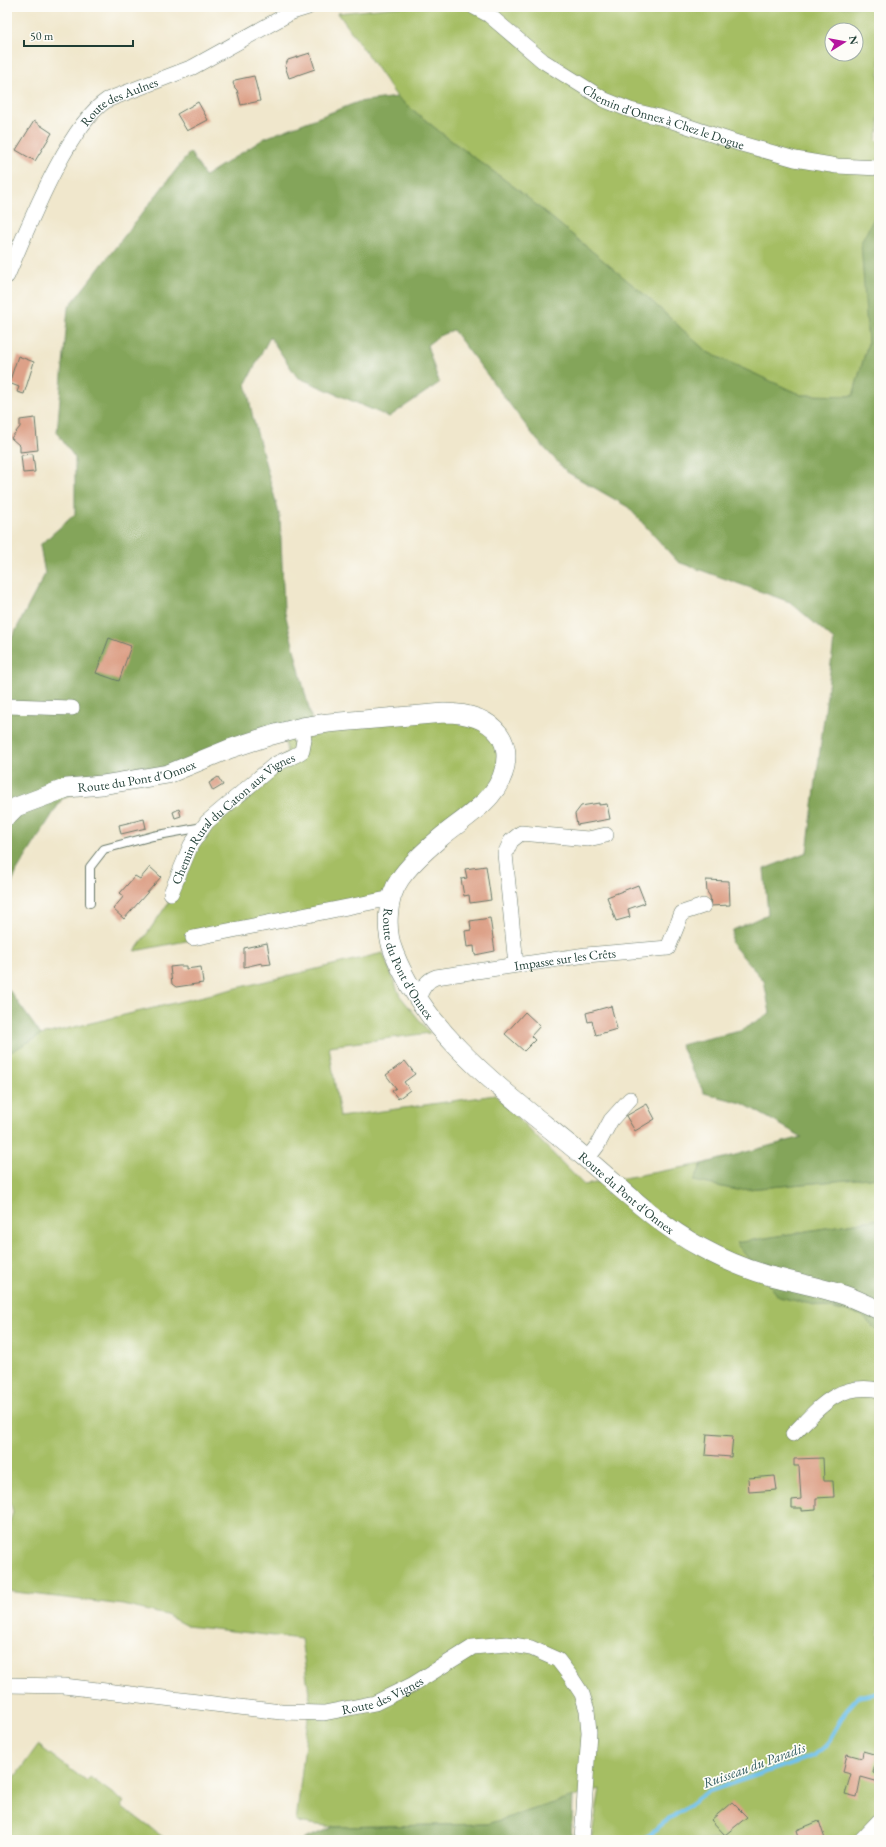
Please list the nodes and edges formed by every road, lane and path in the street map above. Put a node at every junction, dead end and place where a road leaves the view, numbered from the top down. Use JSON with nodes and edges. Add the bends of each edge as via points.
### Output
{"nodes":[{"id":1,"x":308,"y":7,"type":"edge"},
{"id":2,"x":474,"y":7,"type":"edge"},
{"id":3,"x":879,"y":168,"type":"edge"},
{"id":4,"x":7,"y":276,"type":"edge"},
{"id":5,"x":7,"y":706,"type":"edge"},
{"id":6,"x":72,"y":708,"type":"dead end"},
{"id":7,"x":302,"y":727,"type":"junction"},
{"id":8,"x":7,"y":816,"type":"edge"},
{"id":9,"x":204,"y":827,"type":"junction"},
{"id":10,"x":606,"y":835,"type":"dead end"},
{"id":11,"x":171,"y":893,"type":"dead end"},
{"id":12,"x":392,"y":898,"type":"junction"},
{"id":13,"x":90,"y":903,"type":"dead end"},
{"id":14,"x":703,"y":906,"type":"dead end"},
{"id":15,"x":194,"y":938,"type":"dead end"},
{"id":16,"x":516,"y":966,"type":"junction"},
{"id":17,"x":417,"y":1000,"type":"junction"},
{"id":18,"x":630,"y":1100,"type":"dead end"},
{"id":19,"x":586,"y":1159,"type":"junction"},
{"id":20,"x":879,"y":1310,"type":"edge"},
{"id":21,"x":879,"y":1390,"type":"edge"},
{"id":22,"x":793,"y":1434,"type":"dead end"},
{"id":23,"x":7,"y":1685,"type":"edge"},
{"id":24,"x":879,"y":1821,"type":"edge"},
{"id":25,"x":582,"y":1840,"type":"edge"},
{"id":26,"x":861,"y":1840,"type":"edge"}],
"edges":[{"from":1,"to":4,"type":"street","name":"Route des Aulnes","via":[[292,12],[193,67],[99,105],[68,147]]},
{"from":2,"to":3,"type":"street","name":"Chemin d'Onnex à Chez le Dogue","via":[[489,15],[543,61],[605,100],[630,110],[795,159],[837,166]]},
{"from":5,"to":6,"type":"street"},
{"from":7,"to":8,"type":"street","name":"Route du Pont d'Onnex","via":[[229,749],[168,774],[67,788],[16,807]]},
{"from":7,"to":9,"type":"street","name":"Chemin Rural du Caton aux Vignes","via":[[302,751],[293,758],[272,766],[232,799]]},
{"from":7,"to":12,"type":"street","name":"Route du Pont d'Onnex","via":[[459,713],[492,725],[502,737],[506,748],[506,763],[494,793],[417,860],[399,880]]},
{"from":9,"to":11,"type":"street","name":"Chemin Rural du Caton aux Vignes","via":[[191,845]]},
{"from":9,"to":13,"type":"lane","via":[[153,836],[104,849],[90,867]]},
{"from":10,"to":16,"type":"street","via":[[588,839],[521,833],[511,841],[506,854]]},
{"from":12,"to":15,"type":"street"},
{"from":12,"to":17,"type":"street","name":"Route du Pont d'Onnex","via":[[387,923],[392,949]]},
{"from":14,"to":16,"type":"street","name":"Impasse sur les Crêts","via":[[682,913],[668,948],[586,955]]},
{"from":16,"to":17,"type":"street","name":"Impasse sur les Crêts","via":[[436,977],[424,985]]},
{"from":17,"to":19,"type":"street","name":"Route du Pont d'Onnex","via":[[448,1038],[485,1074]]},
{"from":18,"to":19,"type":"street","via":[[611,1120],[597,1146]]},
{"from":19,"to":20,"type":"street","name":"Route du Pont d'Onnex","via":[[653,1217],[700,1247],[738,1265],[846,1295]]},
{"from":21,"to":22,"type":"street","via":[[853,1390],[834,1395]]},
{"from":23,"to":25,"type":"street","name":"Route des Vignes","via":[[64,1686],[281,1712],[324,1713],[375,1703],[412,1685],[473,1647],[507,1644],[531,1648],[558,1660],[582,1694],[587,1710],[589,1732]]},
{"from":24,"to":26,"type":"street"}]}
